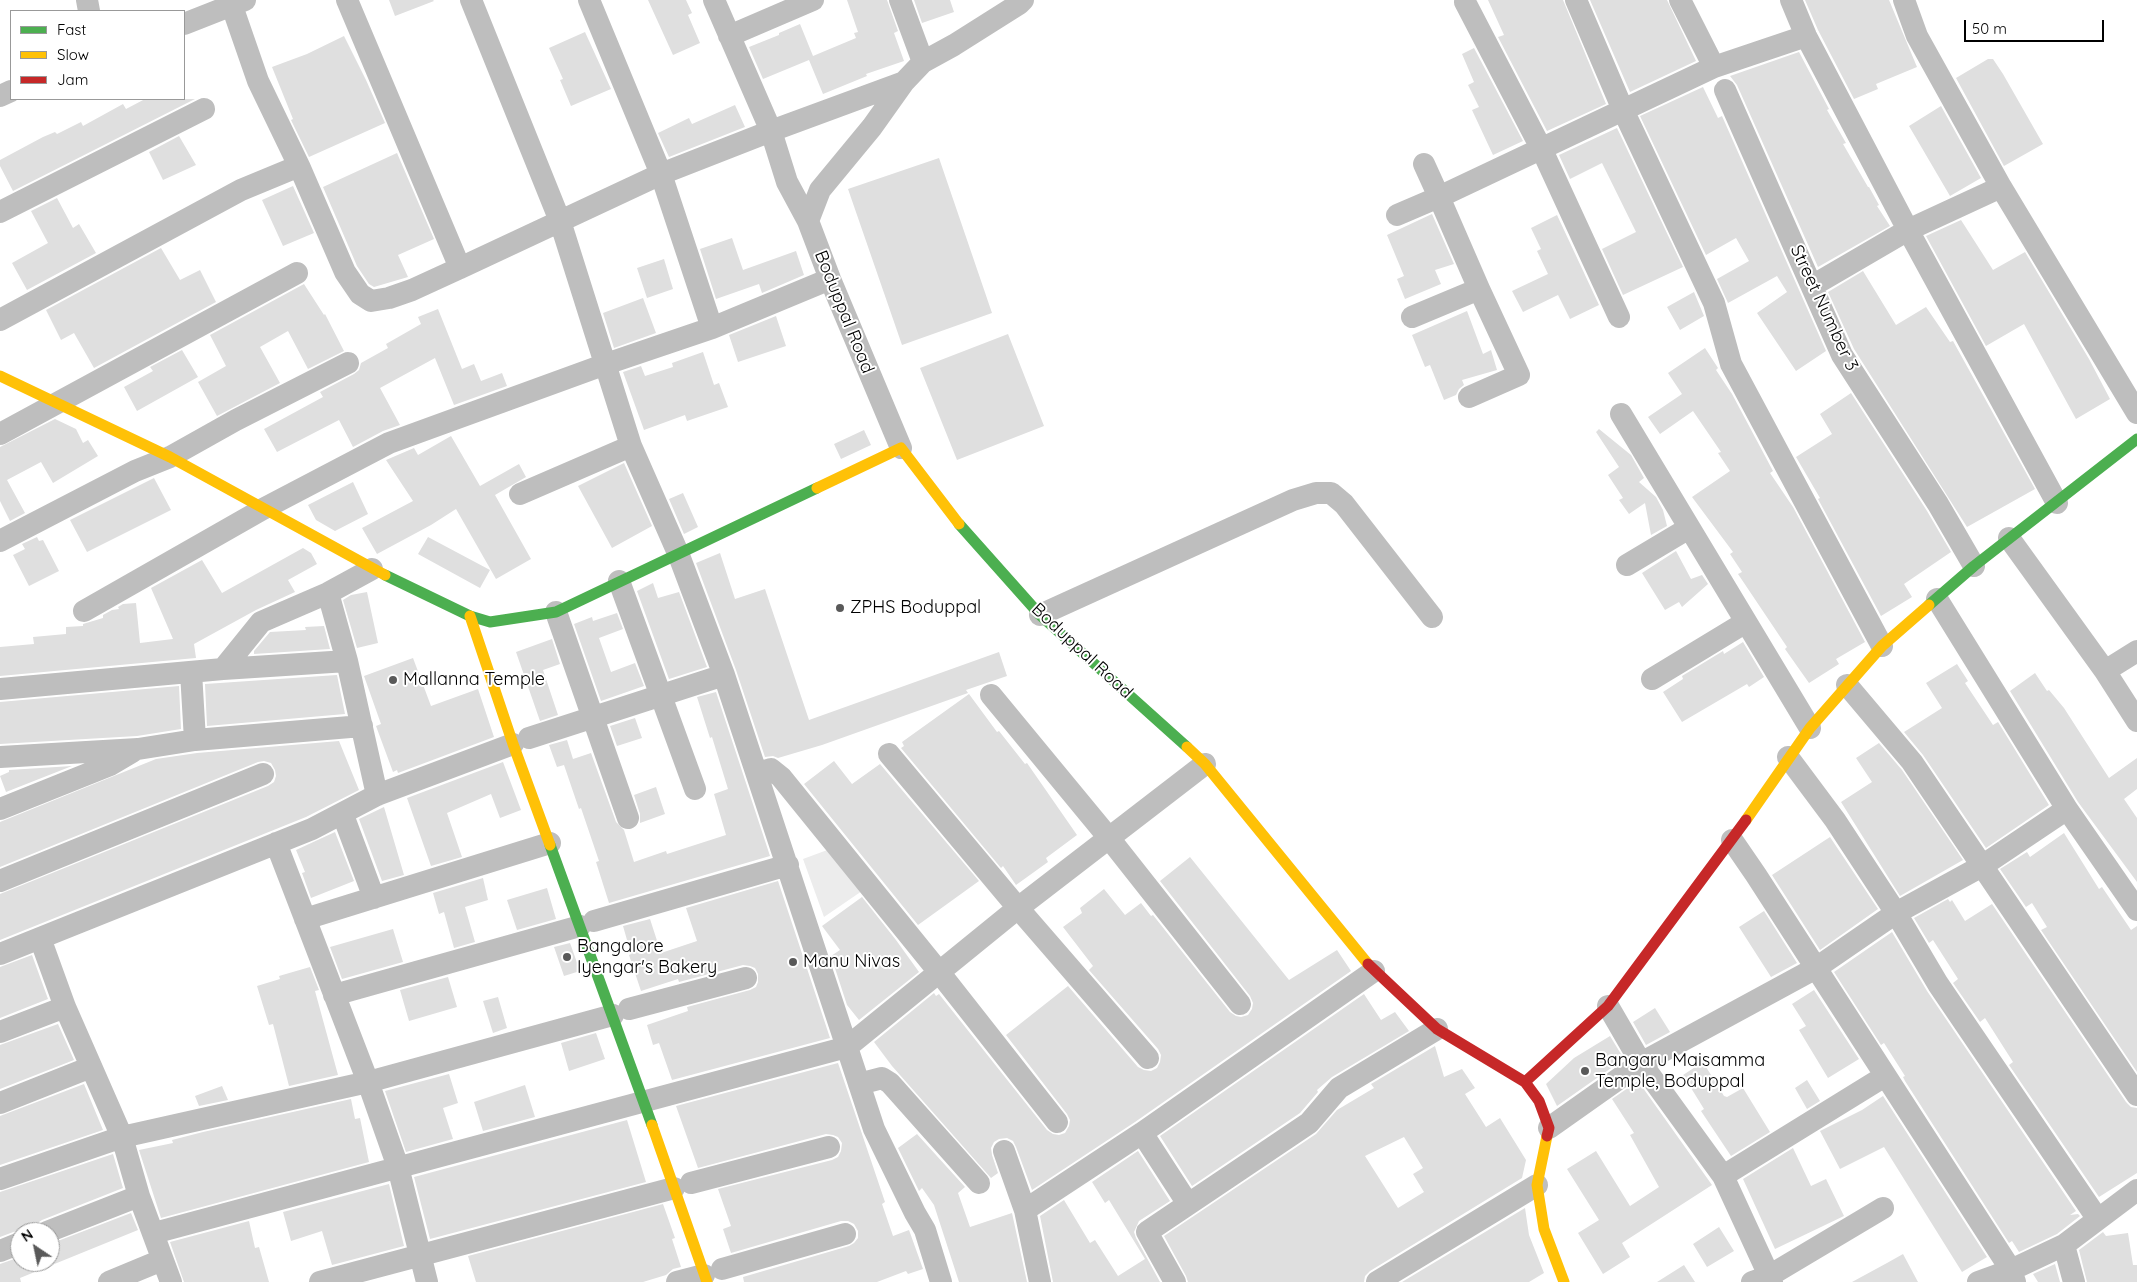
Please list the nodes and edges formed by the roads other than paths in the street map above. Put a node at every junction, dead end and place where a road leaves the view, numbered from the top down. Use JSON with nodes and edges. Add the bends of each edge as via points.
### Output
{"nodes":[{"id":1,"x":347,"y":0,"type":"edge"},
{"id":2,"x":471,"y":0,"type":"edge"},
{"id":3,"x":589,"y":0,"type":"edge"},
{"id":4,"x":714,"y":0,"type":"edge"},
{"id":5,"x":813,"y":0,"type":"edge"},
{"id":6,"x":900,"y":0,"type":"edge"},
{"id":7,"x":1576,"y":0,"type":"edge"},
{"id":8,"x":1680,"y":0,"type":"edge"},
{"id":9,"x":1791,"y":0,"type":"edge"},
{"id":10,"x":1904,"y":0,"type":"edge"},
{"id":11,"x":1020,"y":1,"type":"edge"},
{"id":12,"x":1465,"y":2,"type":"dead end"},
{"id":13,"x":239,"y":3,"type":"edge"},
{"id":14,"x":185,"y":24,"type":"edge"},
{"id":15,"x":729,"y":36,"type":"junction"},
{"id":16,"x":1806,"y":36,"type":"junction"},
{"id":17,"x":922,"y":62,"type":"junction"},
{"id":18,"x":1714,"y":67,"type":"junction"},
{"id":19,"x":904,"y":82,"type":"junction"},
{"id":20,"x":1725,"y":90,"type":"dead end"},
{"id":21,"x":204,"y":109,"type":"dead end"},
{"id":22,"x":1623,"y":110,"type":"junction"},
{"id":23,"x":771,"y":131,"type":"junction"},
{"id":24,"x":1542,"y":150,"type":"junction"},
{"id":25,"x":1424,"y":164,"type":"dead end"},
{"id":26,"x":299,"y":166,"type":"junction"},
{"id":27,"x":661,"y":174,"type":"junction"},
{"id":28,"x":2001,"y":187,"type":"junction"},
{"id":29,"x":1439,"y":198,"type":"junction"},
{"id":30,"x":0,"y":212,"type":"edge"},
{"id":31,"x":1397,"y":215,"type":"dead end"},
{"id":32,"x":560,"y":220,"type":"junction"},
{"id":33,"x":808,"y":221,"type":"junction"},
{"id":34,"x":1908,"y":230,"type":"junction"},
{"id":35,"x":460,"y":268,"type":"junction"},
{"id":36,"x":297,"y":273,"type":"dead end"},
{"id":37,"x":830,"y":279,"type":"junction"},
{"id":38,"x":1812,"y":286,"type":"junction"},
{"id":39,"x":1479,"y":289,"type":"junction"},
{"id":40,"x":1619,"y":317,"type":"dead end"},
{"id":41,"x":1412,"y":318,"type":"dead end"},
{"id":42,"x":0,"y":320,"type":"edge"},
{"id":43,"x":712,"y":328,"type":"junction"},
{"id":44,"x":348,"y":363,"type":"dead end"},
{"id":45,"x":606,"y":364,"type":"junction"},
{"id":46,"x":0,"y":376,"type":"edge"},
{"id":47,"x":1469,"y":397,"type":"dead end"},
{"id":48,"x":57,"y":404,"type":"junction"},
{"id":49,"x":1621,"y":414,"type":"dead end"},
{"id":50,"x":2137,"y":414,"type":"edge"},
{"id":51,"x":0,"y":434,"type":"edge"},
{"id":52,"x":2137,"y":439,"type":"edge"},
{"id":53,"x":631,"y":446,"type":"junction"},
{"id":54,"x":901,"y":448,"type":"junction"},
{"id":55,"x":170,"y":457,"type":"junction"},
{"id":56,"x":520,"y":494,"type":"dead end"},
{"id":57,"x":2057,"y":503,"type":"junction"},
{"id":58,"x":263,"y":509,"type":"junction"},
{"id":59,"x":1689,"y":528,"type":"junction"},
{"id":60,"x":2009,"y":538,"type":"junction"},
{"id":61,"x":0,"y":540,"type":"edge"},
{"id":62,"x":678,"y":553,"type":"junction"},
{"id":63,"x":1627,"y":566,"type":"dead end"},
{"id":64,"x":1974,"y":566,"type":"junction"},
{"id":65,"x":372,"y":569,"type":"junction"},
{"id":66,"x":619,"y":581,"type":"junction"},
{"id":67,"x":328,"y":593,"type":"junction"},
{"id":68,"x":1936,"y":599,"type":"junction"},
{"id":69,"x":84,"y":611,"type":"dead end"},
{"id":70,"x":556,"y":612,"type":"junction"},
{"id":71,"x":1040,"y":615,"type":"junction"},
{"id":72,"x":470,"y":616,"type":"junction"},
{"id":73,"x":1432,"y":616,"type":"dead end"},
{"id":74,"x":1746,"y":622,"type":"junction"},
{"id":75,"x":1882,"y":646,"type":"junction"},
{"id":76,"x":2137,"y":651,"type":"edge"},
{"id":77,"x":347,"y":661,"type":"junction"},
{"id":78,"x":223,"y":669,"type":"junction"},
{"id":79,"x":2105,"y":671,"type":"junction"},
{"id":80,"x":191,"y":672,"type":"junction"},
{"id":81,"x":724,"y":674,"type":"junction"},
{"id":82,"x":1652,"y":679,"type":"dead end"},
{"id":83,"x":1847,"y":684,"type":"junction"},
{"id":84,"x":0,"y":689,"type":"edge"},
{"id":85,"x":991,"y":695,"type":"dead end"},
{"id":86,"x":661,"y":696,"type":"junction"},
{"id":87,"x":593,"y":718,"type":"junction"},
{"id":88,"x":2137,"y":722,"type":"edge"},
{"id":89,"x":362,"y":726,"type":"junction"},
{"id":90,"x":1810,"y":728,"type":"junction"},
{"id":91,"x":195,"y":740,"type":"junction"},
{"id":92,"x":525,"y":740,"type":"junction"},
{"id":93,"x":138,"y":749,"type":"junction"},
{"id":94,"x":889,"y":754,"type":"dead end"},
{"id":95,"x":0,"y":757,"type":"edge"},
{"id":96,"x":1788,"y":757,"type":"junction"},
{"id":97,"x":1205,"y":764,"type":"junction"},
{"id":98,"x":758,"y":773,"type":"junction"},
{"id":99,"x":262,"y":774,"type":"dead end"},
{"id":100,"x":695,"y":790,"type":"dead end"},
{"id":101,"x":377,"y":795,"type":"junction"},
{"id":102,"x":0,"y":809,"type":"edge"},
{"id":103,"x":2067,"y":809,"type":"junction"},
{"id":104,"x":343,"y":815,"type":"junction"},
{"id":105,"x":628,"y":818,"type":"dead end"},
{"id":106,"x":1109,"y":838,"type":"junction"},
{"id":107,"x":1732,"y":840,"type":"junction"},
{"id":108,"x":276,"y":843,"type":"junction"},
{"id":109,"x":550,"y":843,"type":"junction"},
{"id":110,"x":788,"y":865,"type":"junction"},
{"id":111,"x":1982,"y":866,"type":"junction"},
{"id":112,"x":0,"y":881,"type":"edge"},
{"id":113,"x":374,"y":898,"type":"junction"},
{"id":114,"x":1018,"y":908,"type":"junction"},
{"id":115,"x":2137,"y":910,"type":"edge"},
{"id":116,"x":1896,"y":913,"type":"junction"},
{"id":117,"x":305,"y":919,"type":"junction"},
{"id":118,"x":590,"y":921,"type":"junction"},
{"id":119,"x":40,"y":938,"type":"junction"},
{"id":120,"x":0,"y":954,"type":"edge"},
{"id":121,"x":1816,"y":968,"type":"junction"},
{"id":122,"x":1374,"y":971,"type":"junction"},
{"id":123,"x":939,"y":972,"type":"junction"},
{"id":124,"x":746,"y":978,"type":"dead end"},
{"id":125,"x":334,"y":995,"type":"junction"},
{"id":126,"x":1240,"y":1004,"type":"dead end"},
{"id":127,"x":66,"y":1006,"type":"junction"},
{"id":128,"x":1608,"y":1006,"type":"junction"},
{"id":129,"x":625,"y":1010,"type":"junction"},
{"id":130,"x":1437,"y":1029,"type":"junction"},
{"id":131,"x":0,"y":1032,"type":"edge"},
{"id":132,"x":847,"y":1047,"type":"junction"},
{"id":133,"x":1148,"y":1058,"type":"dead end"},
{"id":134,"x":1641,"y":1063,"type":"junction"},
{"id":135,"x":91,"y":1067,"type":"junction"},
{"id":136,"x":1885,"y":1076,"type":"junction"},
{"id":137,"x":368,"y":1082,"type":"junction"},
{"id":138,"x":1525,"y":1082,"type":"junction"},
{"id":139,"x":859,"y":1084,"type":"junction"},
{"id":140,"x":2137,"y":1095,"type":"edge"},
{"id":141,"x":655,"y":1098,"type":"junction"},
{"id":142,"x":0,"y":1103,"type":"edge"},
{"id":143,"x":1057,"y":1122,"type":"dead end"},
{"id":144,"x":1549,"y":1128,"type":"junction"},
{"id":145,"x":1142,"y":1133,"type":"junction"},
{"id":146,"x":122,"y":1137,"type":"junction"},
{"id":147,"x":829,"y":1147,"type":"dead end"},
{"id":148,"x":1004,"y":1151,"type":"dead end"},
{"id":149,"x":398,"y":1167,"type":"junction"},
{"id":150,"x":1723,"y":1176,"type":"junction"},
{"id":151,"x":0,"y":1179,"type":"edge"},
{"id":152,"x":979,"y":1183,"type":"dead end"},
{"id":153,"x":687,"y":1184,"type":"junction"},
{"id":154,"x":1538,"y":1185,"type":"junction"},
{"id":155,"x":2137,"y":1190,"type":"edge"},
{"id":156,"x":139,"y":1196,"type":"junction"},
{"id":157,"x":1188,"y":1204,"type":"junction"},
{"id":158,"x":1884,"y":1208,"type":"dead end"},
{"id":159,"x":1026,"y":1213,"type":"junction"},
{"id":160,"x":2098,"y":1218,"type":"junction"},
{"id":161,"x":60,"y":1227,"type":"edge"},
{"id":162,"x":154,"y":1233,"type":"junction"},
{"id":163,"x":845,"y":1234,"type":"dead end"},
{"id":164,"x":2064,"y":1245,"type":"junction"},
{"id":165,"x":420,"y":1255,"type":"junction"},
{"id":166,"x":162,"y":1260,"type":"junction"},
{"id":167,"x":716,"y":1274,"type":"edge"},
{"id":168,"x":2013,"y":1276,"type":"edge"},
{"id":169,"x":1764,"y":1280,"type":"edge"},
{"id":170,"x":109,"y":1282,"type":"edge"},
{"id":171,"x":171,"y":1282,"type":"edge"},
{"id":172,"x":320,"y":1282,"type":"edge"},
{"id":173,"x":427,"y":1282,"type":"edge"},
{"id":174,"x":677,"y":1282,"type":"edge"},
{"id":175,"x":941,"y":1282,"type":"edge"},
{"id":176,"x":1040,"y":1282,"type":"edge"},
{"id":177,"x":1175,"y":1282,"type":"edge"},
{"id":178,"x":1378,"y":1282,"type":"edge"},
{"id":179,"x":1564,"y":1282,"type":"edge"},
{"id":180,"x":1978,"y":1282,"type":"edge"},
{"id":181,"x":2074,"y":1282,"type":"edge"}],
"edges":[{"from":1,"to":35,"type":"street"},
{"from":2,"to":32,"type":"street"},
{"from":3,"to":27,"type":"street"},
{"from":4,"to":15,"type":"street","name":"Boduppal Road"},
{"from":5,"to":15,"type":"street"},
{"from":6,"to":17,"type":"street"},
{"from":7,"to":22,"type":"street"},
{"from":8,"to":18,"type":"street"},
{"from":9,"to":16,"type":"street"},
{"from":10,"to":28,"type":"street","via":[[1917,36]]},
{"from":11,"to":17,"type":"street"},
{"from":12,"to":24,"type":"street"},
{"from":13,"to":14,"type":"street"},
{"from":13,"to":26,"type":"street","via":[[258,82]]},
{"from":15,"to":23,"type":"street","name":"Boduppal Road"},
{"from":16,"to":18,"type":"street"},
{"from":16,"to":34,"type":"street"},
{"from":17,"to":19,"type":"street"},
{"from":18,"to":22,"type":"street"},
{"from":19,"to":23,"type":"street"},
{"from":19,"to":33,"type":"street","via":[[820,190]]},
{"from":20,"to":38,"type":"street","name":"Street Number 3"},
{"from":21,"to":30,"type":"street"},
{"from":22,"to":24,"type":"street"},
{"from":22,"to":75,"type":"street","via":[[1714,303],[1731,364]]},
{"from":23,"to":27,"type":"street"},
{"from":23,"to":33,"type":"street","name":"Boduppal Road","via":[[787,182]]},
{"from":24,"to":29,"type":"street"},
{"from":24,"to":40,"type":"street"},
{"from":25,"to":29,"type":"street"},
{"from":26,"to":35,"type":"street","via":[[345,272],[360,294],[372,301],[389,298]]},
{"from":26,"to":42,"type":"street","via":[[240,190]]},
{"from":27,"to":32,"type":"street"},
{"from":27,"to":43,"type":"street"},
{"from":28,"to":34,"type":"street"},
{"from":28,"to":50,"type":"street"},
{"from":29,"to":31,"type":"street"},
{"from":29,"to":39,"type":"street"},
{"from":32,"to":35,"type":"street"},
{"from":32,"to":45,"type":"street"},
{"from":33,"to":37,"type":"street","name":"Boduppal Road"},
{"from":34,"to":38,"type":"street"},
{"from":34,"to":57,"type":"street"},
{"from":36,"to":48,"type":"street"},
{"from":37,"to":43,"type":"street"},
{"from":37,"to":54,"type":"street","name":"Boduppal Road"},
{"from":38,"to":64,"type":"street","name":"Street Number 3","via":[[1842,356],[1938,504]]},
{"from":39,"to":41,"type":"street"},
{"from":39,"to":47,"type":"street","via":[[1520,376]]},
{"from":43,"to":45,"type":"street"},
{"from":44,"to":55,"type":"street"},
{"from":45,"to":53,"type":"street"},
{"from":45,"to":58,"type":"street","via":[[389,443]]},
{"from":46,"to":48,"type":"street"},
{"from":48,"to":51,"type":"street"},
{"from":48,"to":55,"type":"street"},
{"from":49,"to":59,"type":"street"},
{"from":52,"to":57,"type":"street"},
{"from":53,"to":56,"type":"street"},
{"from":53,"to":62,"type":"street"},
{"from":54,"to":62,"type":"street"},
{"from":54,"to":71,"type":"street","name":"Boduppal Road","via":[[950,514]]},
{"from":55,"to":58,"type":"street"},
{"from":55,"to":61,"type":"street","via":[[135,471]]},
{"from":57,"to":60,"type":"street"},
{"from":58,"to":65,"type":"street"},
{"from":58,"to":69,"type":"street"},
{"from":59,"to":63,"type":"street"},
{"from":59,"to":74,"type":"street"},
{"from":60,"to":64,"type":"street"},
{"from":60,"to":79,"type":"street"},
{"from":62,"to":66,"type":"street"},
{"from":62,"to":81,"type":"street"},
{"from":64,"to":68,"type":"street"},
{"from":65,"to":67,"type":"street"},
{"from":65,"to":72,"type":"street"},
{"from":66,"to":70,"type":"street"},
{"from":66,"to":86,"type":"street"},
{"from":67,"to":77,"type":"street"},
{"from":67,"to":78,"type":"street","via":[[261,622]]},
{"from":68,"to":75,"type":"street"},
{"from":68,"to":103,"type":"street"},
{"from":70,"to":72,"type":"street","via":[[491,627]]},
{"from":70,"to":87,"type":"street"},
{"from":71,"to":73,"type":"street","via":[[1293,500],[1316,493],[1331,493],[1344,504]]},
{"from":71,"to":97,"type":"street","name":"Boduppal Road"},
{"from":72,"to":92,"type":"street"},
{"from":74,"to":82,"type":"street"},
{"from":74,"to":90,"type":"street"},
{"from":75,"to":83,"type":"street"},
{"from":76,"to":79,"type":"street"},
{"from":77,"to":78,"type":"street"},
{"from":77,"to":89,"type":"street"},
{"from":78,"to":80,"type":"street"},
{"from":79,"to":88,"type":"street"},
{"from":80,"to":84,"type":"street"},
{"from":80,"to":91,"type":"street"},
{"from":81,"to":86,"type":"street"},
{"from":81,"to":98,"type":"street"},
{"from":83,"to":90,"type":"street"},
{"from":83,"to":111,"type":"street","via":[[1912,762]]},
{"from":85,"to":106,"type":"street"},
{"from":86,"to":87,"type":"street"},
{"from":86,"to":100,"type":"street"},
{"from":87,"to":92,"type":"street"},
{"from":87,"to":105,"type":"street"},
{"from":89,"to":91,"type":"street"},
{"from":89,"to":101,"type":"street"},
{"from":90,"to":96,"type":"street"},
{"from":91,"to":93,"type":"street"},
{"from":92,"to":101,"type":"street"},
{"from":92,"to":109,"type":"street"},
{"from":93,"to":95,"type":"street"},
{"from":93,"to":102,"type":"street","via":[[110,765]]},
{"from":94,"to":114,"type":"street"},
{"from":96,"to":107,"type":"street"},
{"from":96,"to":116,"type":"street","via":[[1835,820]]},
{"from":97,"to":106,"type":"street"},
{"from":97,"to":122,"type":"street","name":"Boduppal Road"},
{"from":98,"to":110,"type":"street"},
{"from":98,"to":123,"type":"street","via":[[771,769],[781,777]]},
{"from":99,"to":112,"type":"street"},
{"from":101,"to":104,"type":"street"},
{"from":103,"to":111,"type":"street"},
{"from":103,"to":115,"type":"street"},
{"from":104,"to":108,"type":"street"},
{"from":104,"to":113,"type":"street"},
{"from":106,"to":114,"type":"street"},
{"from":106,"to":126,"type":"street"},
{"from":107,"to":121,"type":"street"},
{"from":107,"to":128,"type":"street"},
{"from":108,"to":117,"type":"street"},
{"from":108,"to":119,"type":"street"},
{"from":109,"to":113,"type":"street"},
{"from":109,"to":118,"type":"street"},
{"from":110,"to":118,"type":"street"},
{"from":110,"to":132,"type":"street"},
{"from":111,"to":116,"type":"street"},
{"from":111,"to":140,"type":"street"},
{"from":113,"to":117,"type":"street"},
{"from":114,"to":123,"type":"street"},
{"from":114,"to":133,"type":"street"},
{"from":116,"to":121,"type":"street"},
{"from":116,"to":160,"type":"street","via":[[1938,984]]},
{"from":117,"to":125,"type":"street"},
{"from":118,"to":125,"type":"street"},
{"from":118,"to":129,"type":"street"},
{"from":119,"to":120,"type":"street"},
{"from":119,"to":127,"type":"street"},
{"from":121,"to":134,"type":"street"},
{"from":121,"to":136,"type":"street"},
{"from":122,"to":130,"type":"street","name":"Boduppal Road"},
{"from":122,"to":145,"type":"street"},
{"from":123,"to":132,"type":"street"},
{"from":123,"to":143,"type":"street"},
{"from":124,"to":129,"type":"street"},
{"from":125,"to":137,"type":"street"},
{"from":127,"to":131,"type":"street"},
{"from":127,"to":135,"type":"street"},
{"from":128,"to":134,"type":"street"},
{"from":128,"to":138,"type":"street"},
{"from":129,"to":137,"type":"street"},
{"from":129,"to":141,"type":"street"},
{"from":130,"to":138,"type":"street","name":"Boduppal Road"},
{"from":130,"to":157,"type":"street","via":[[1339,1088],[1308,1123]]},
{"from":132,"to":139,"type":"street"},
{"from":132,"to":141,"type":"street"},
{"from":134,"to":144,"type":"street"},
{"from":134,"to":150,"type":"street"},
{"from":135,"to":142,"type":"street"},
{"from":135,"to":146,"type":"street"},
{"from":136,"to":150,"type":"street"},
{"from":136,"to":168,"type":"street"},
{"from":137,"to":146,"type":"street"},
{"from":137,"to":149,"type":"street"},
{"from":138,"to":144,"type":"street","name":"Boduppal Road","via":[[1538,1101]]},
{"from":139,"to":152,"type":"street","via":[[882,1078],[890,1083]]},
{"from":139,"to":175,"type":"street","via":[[874,1129],[925,1230]]},
{"from":141,"to":149,"type":"street"},
{"from":141,"to":153,"type":"street"},
{"from":144,"to":154,"type":"street"},
{"from":145,"to":157,"type":"street"},
{"from":145,"to":159,"type":"street","via":[[1025,1210]]},
{"from":146,"to":151,"type":"street"},
{"from":146,"to":156,"type":"street"},
{"from":147,"to":153,"type":"street"},
{"from":148,"to":159,"type":"street"},
{"from":149,"to":162,"type":"street"},
{"from":149,"to":165,"type":"street"},
{"from":150,"to":169,"type":"street"},
{"from":153,"to":165,"type":"street"},
{"from":153,"to":167,"type":"street"},
{"from":154,"to":178,"type":"street"},
{"from":154,"to":179,"type":"street","via":[[1544,1229]]},
{"from":155,"to":160,"type":"street"},
{"from":156,"to":161,"type":"street"},
{"from":156,"to":162,"type":"street"},
{"from":157,"to":177,"type":"street","via":[[1147,1232]]},
{"from":158,"to":169,"type":"street"},
{"from":159,"to":176,"type":"street"},
{"from":160,"to":164,"type":"street"},
{"from":162,"to":166,"type":"street"},
{"from":163,"to":167,"type":"street"},
{"from":164,"to":168,"type":"street"},
{"from":164,"to":181,"type":"street"},
{"from":165,"to":172,"type":"street"},
{"from":165,"to":173,"type":"street"},
{"from":166,"to":170,"type":"street"},
{"from":166,"to":171,"type":"street"},
{"from":167,"to":174,"type":"street"},
{"from":168,"to":180,"type":"street"}]}
